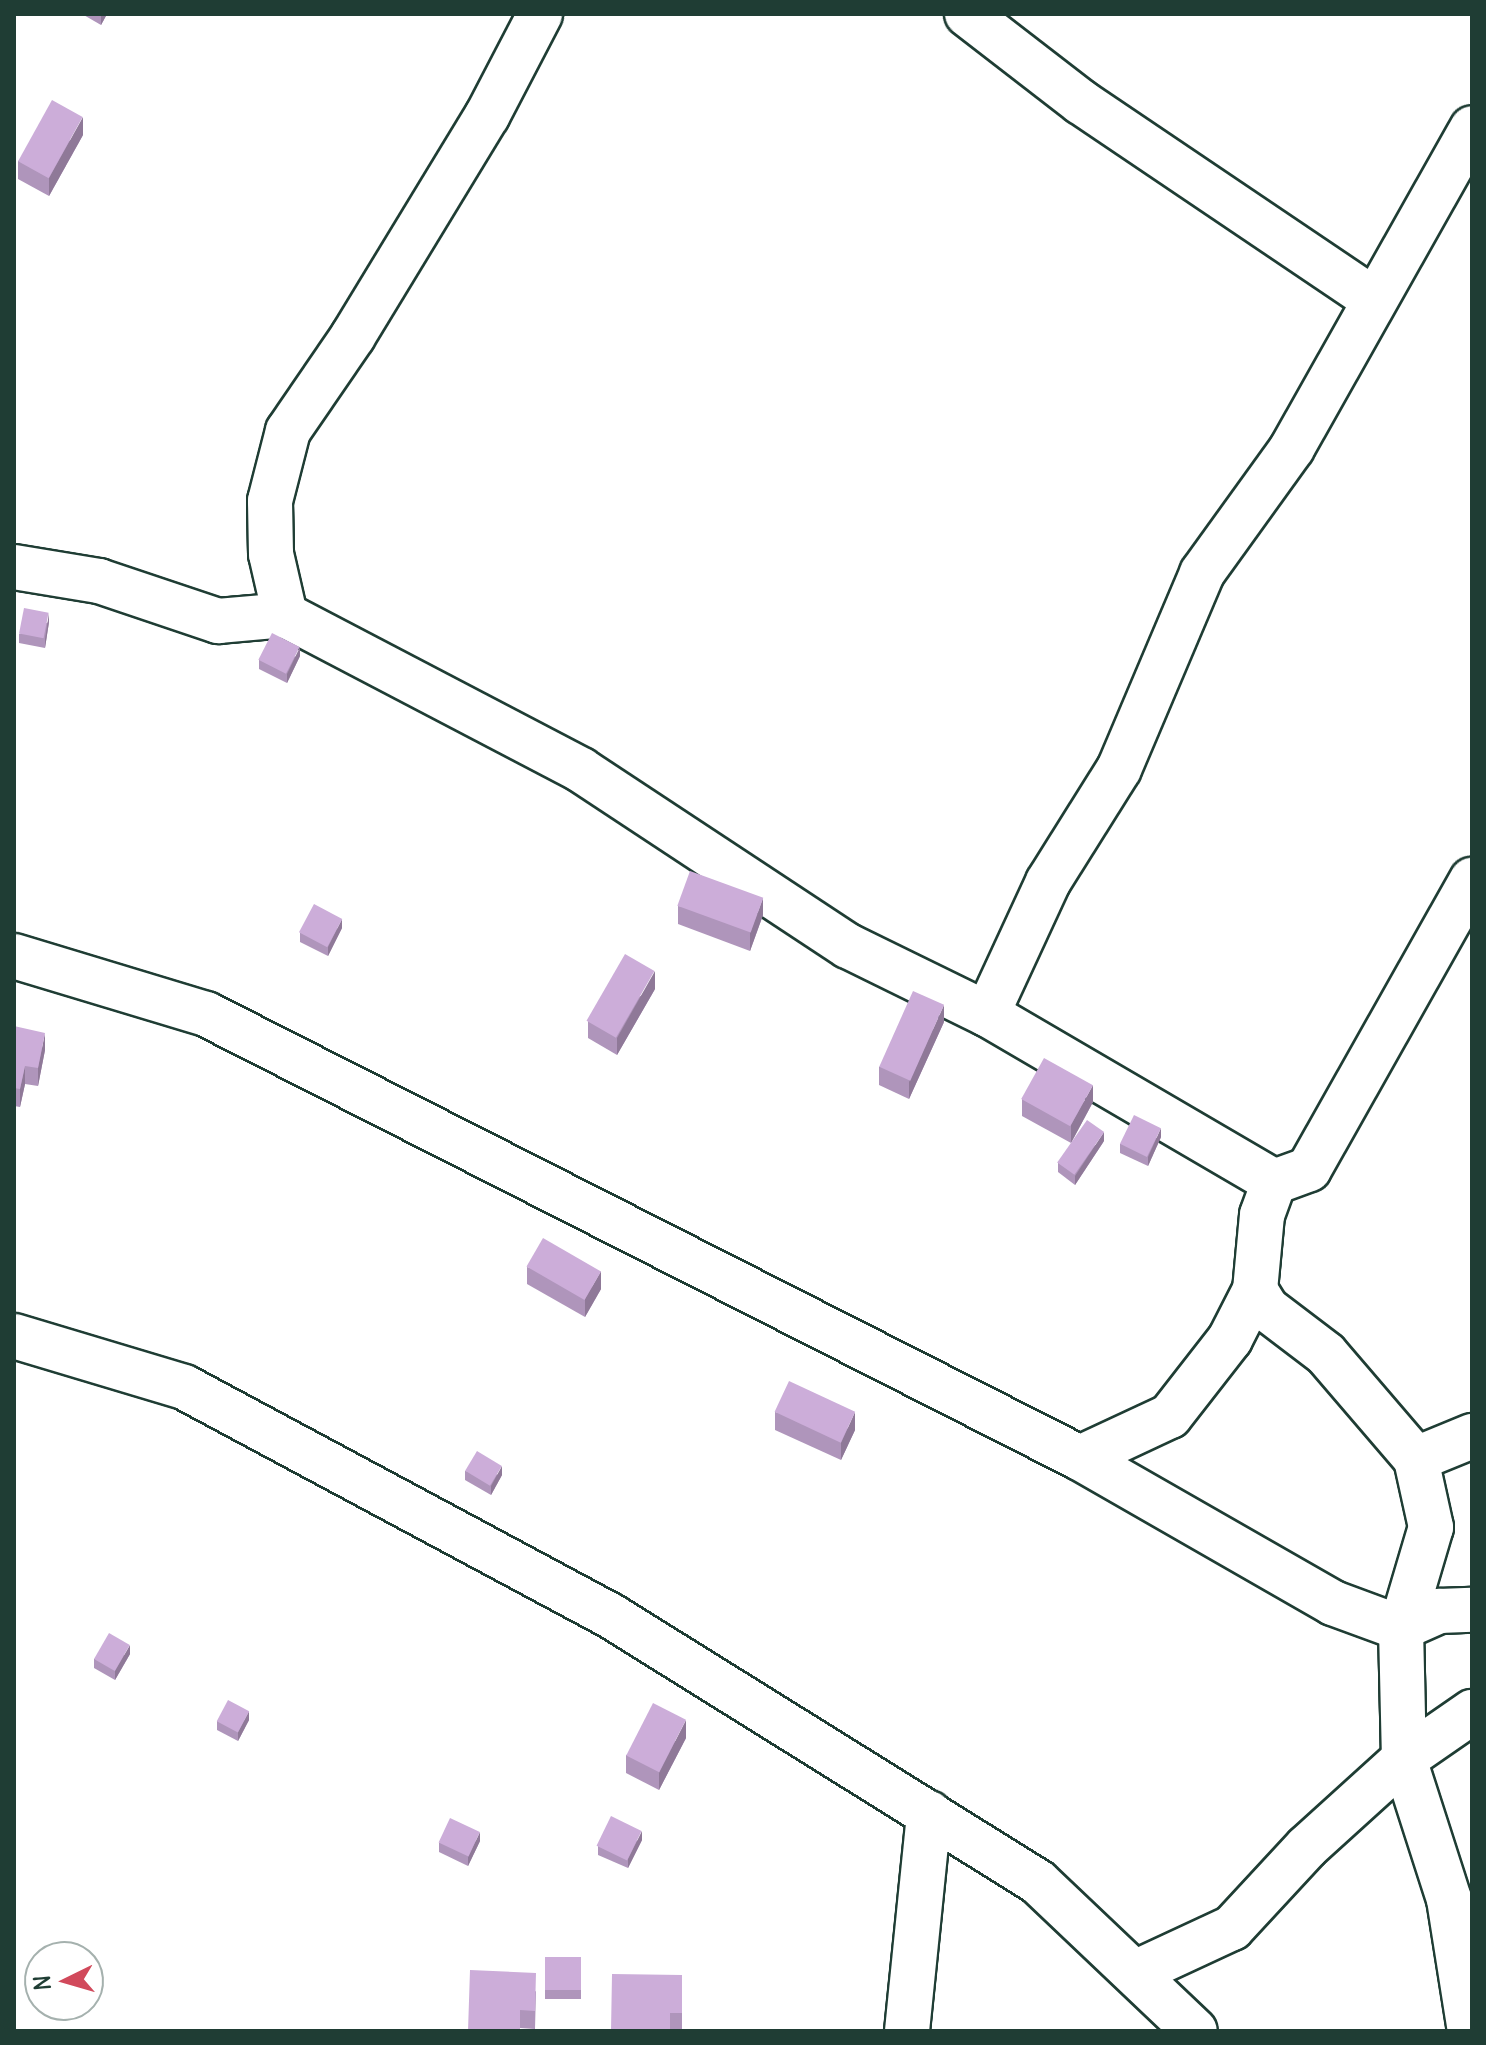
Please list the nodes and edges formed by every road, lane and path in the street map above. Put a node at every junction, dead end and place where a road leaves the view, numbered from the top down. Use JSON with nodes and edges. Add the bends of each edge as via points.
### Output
{"nodes":[{"id":1,"x":540,"y":14,"type":"edge"},
{"id":2,"x":967,"y":14,"type":"edge"},
{"id":3,"x":1472,"y":128,"type":"edge"},
{"id":4,"x":1373,"y":299,"type":"junction"},
{"id":5,"x":14,"y":567,"type":"edge"},
{"id":6,"x":285,"y":615,"type":"junction"},
{"id":7,"x":1472,"y":880,"type":"edge"},
{"id":8,"x":14,"y":956,"type":"edge"},
{"id":9,"x":987,"y":1014,"type":"junction"},
{"id":10,"x":1274,"y":1182,"type":"junction"},
{"id":11,"x":1255,"y":1290,"type":"junction"},
{"id":12,"x":14,"y":1336,"type":"edge"},
{"id":13,"x":1472,"y":1436,"type":"edge"},
{"id":14,"x":1080,"y":1458,"type":"junction"},
{"id":15,"x":1416,"y":1459,"type":"junction"},
{"id":16,"x":1472,"y":1610,"type":"edge"},
{"id":17,"x":1401,"y":1628,"type":"junction"},
{"id":18,"x":1472,"y":1712,"type":"edge"},
{"id":19,"x":1404,"y":1759,"type":"junction"},
{"id":20,"x":929,"y":1813,"type":"junction"},
{"id":21,"x":1137,"y":1972,"type":"junction"},
{"id":22,"x":907,"y":2031,"type":"edge"},
{"id":23,"x":1195,"y":2031,"type":"edge"},
{"id":24,"x":1470,"y":2031,"type":"edge"}],
"edges":[{"from":1,"to":6,"type":"street","via":[[487,116],[288,431],[270,501],[271,554]]},
{"from":2,"to":4,"type":"street","via":[[1081,102]]},
{"from":3,"to":4,"type":"street"},
{"from":4,"to":9,"type":"street","via":[[1292,448],[1202,573],[1119,769],[1048,882]]},
{"from":5,"to":6,"type":"street","via":[[99,581],[218,621]]},
{"from":6,"to":9,"type":"street","via":[[581,770],[848,946]]},
{"from":7,"to":10,"type":"street","via":[[1309,1169]]},
{"from":8,"to":14,"type":"street","via":[[206,1014]]},
{"from":9,"to":10,"type":"street"},
{"from":10,"to":11,"type":"street","via":[[1262,1215]]},
{"from":11,"to":14,"type":"street","via":[[1230,1339],[1170,1416]]},
{"from":11,"to":15,"type":"street","via":[[1267,1309],[1326,1354]]},
{"from":12,"to":20,"type":"street","via":[[184,1387],[611,1616]]},
{"from":13,"to":15,"type":"street"},
{"from":14,"to":17,"type":"street","via":[[1333,1603]]},
{"from":15,"to":17,"type":"street","via":[[1431,1527]]},
{"from":16,"to":17,"type":"street","via":[[1439,1611]]},
{"from":17,"to":19,"type":"street"},
{"from":18,"to":19,"type":"street"},
{"from":19,"to":21,"type":"street","via":[[1307,1847],[1232,1928]]},
{"from":19,"to":24,"type":"street","via":[[1449,1899]]},
{"from":20,"to":21,"type":"street","via":[[1038,1882]]},
{"from":20,"to":22,"type":"street"},
{"from":21,"to":23,"type":"street"}]}
